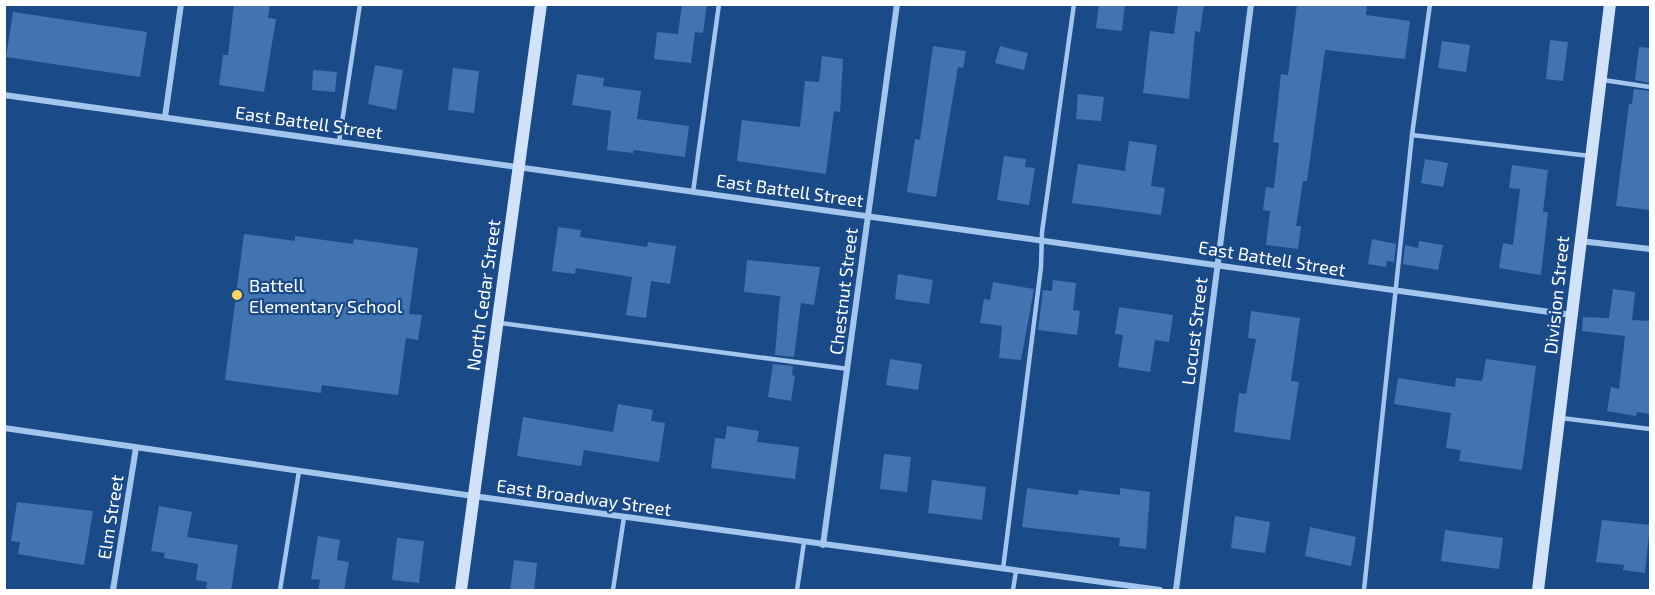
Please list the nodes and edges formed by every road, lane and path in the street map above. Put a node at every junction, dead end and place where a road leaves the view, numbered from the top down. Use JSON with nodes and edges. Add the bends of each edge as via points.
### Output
{"nodes":[{"id":1,"x":181,"y":4,"type":"edge"},
{"id":2,"x":360,"y":4,"type":"edge"},
{"id":3,"x":541,"y":4,"type":"edge"},
{"id":4,"x":719,"y":4,"type":"edge"},
{"id":5,"x":897,"y":4,"type":"edge"},
{"id":6,"x":1074,"y":4,"type":"edge"},
{"id":7,"x":1251,"y":4,"type":"edge"},
{"id":8,"x":1430,"y":4,"type":"edge"},
{"id":9,"x":1610,"y":4,"type":"edge"},
{"id":10,"x":1600,"y":80,"type":"junction"},
{"id":11,"x":1650,"y":87,"type":"edge"},
{"id":12,"x":4,"y":94,"type":"edge"},
{"id":13,"x":165,"y":117,"type":"junction"},
{"id":14,"x":1412,"y":135,"type":"junction"},
{"id":15,"x":339,"y":141,"type":"junction"},
{"id":16,"x":1590,"y":156,"type":"junction"},
{"id":17,"x":519,"y":167,"type":"junction"},
{"id":18,"x":693,"y":192,"type":"junction"},
{"id":19,"x":868,"y":216,"type":"junction"},
{"id":20,"x":1042,"y":240,"type":"junction"},
{"id":21,"x":1580,"y":241,"type":"junction"},
{"id":22,"x":1650,"y":249,"type":"edge"},
{"id":23,"x":1217,"y":265,"type":"junction"},
{"id":24,"x":1395,"y":291,"type":"junction"},
{"id":25,"x":1572,"y":315,"type":"junction"},
{"id":26,"x":497,"y":322,"type":"junction"},
{"id":27,"x":848,"y":369,"type":"junction"},
{"id":28,"x":1560,"y":418,"type":"junction"},
{"id":29,"x":4,"y":428,"type":"edge"},
{"id":30,"x":1650,"y":429,"type":"edge"},
{"id":31,"x":136,"y":448,"type":"junction"},
{"id":32,"x":298,"y":471,"type":"junction"},
{"id":33,"x":473,"y":496,"type":"junction"},
{"id":34,"x":624,"y":517,"type":"junction"},
{"id":35,"x":804,"y":542,"type":"junction"},
{"id":36,"x":824,"y":545,"type":"junction"},
{"id":37,"x":1003,"y":569,"type":"junction"},
{"id":38,"x":1016,"y":571,"type":"junction"},
{"id":39,"x":113,"y":591,"type":"edge"},
{"id":40,"x":280,"y":591,"type":"edge"},
{"id":41,"x":461,"y":591,"type":"edge"},
{"id":42,"x":613,"y":591,"type":"edge"},
{"id":43,"x":797,"y":591,"type":"edge"},
{"id":44,"x":1013,"y":591,"type":"edge"},
{"id":45,"x":1160,"y":591,"type":"edge"},
{"id":46,"x":1176,"y":591,"type":"edge"},
{"id":47,"x":1364,"y":591,"type":"edge"},
{"id":48,"x":1538,"y":591,"type":"edge"}],
"edges":[{"from":1,"to":13,"type":"street"},
{"from":2,"to":15,"type":"lane"},
{"from":3,"to":17,"type":"street","name":"North Cedar Street"},
{"from":4,"to":18,"type":"lane"},
{"from":5,"to":19,"type":"street","name":"Chestnut Street"},
{"from":6,"to":20,"type":"lane"},
{"from":7,"to":23,"type":"street","name":"Locust Street"},
{"from":8,"to":14,"type":"lane"},
{"from":9,"to":10,"type":"street","name":"Division Street"},
{"from":10,"to":11,"type":"lane"},
{"from":10,"to":16,"type":"street","name":"Division Street"},
{"from":12,"to":13,"type":"street","name":"East Battell Street"},
{"from":13,"to":15,"type":"street","name":"East Battell Street"},
{"from":14,"to":16,"type":"lane"},
{"from":14,"to":24,"type":"lane"},
{"from":15,"to":17,"type":"street","name":"East Battell Street"},
{"from":16,"to":21,"type":"street","name":"Division Street"},
{"from":17,"to":18,"type":"street","name":"East Battell Street"},
{"from":17,"to":26,"type":"street","name":"North Cedar Street"},
{"from":18,"to":19,"type":"street","name":"East Battell Street"},
{"from":19,"to":20,"type":"street","name":"East Battell Street"},
{"from":19,"to":27,"type":"street","name":"Chestnut Street"},
{"from":20,"to":23,"type":"street","name":"East Battell Street"},
{"from":20,"to":37,"type":"lane"},
{"from":21,"to":22,"type":"street"},
{"from":21,"to":25,"type":"street","name":"Division Street"},
{"from":23,"to":24,"type":"street","name":"East Battell Street"},
{"from":23,"to":46,"type":"street","name":"Locust Street"},
{"from":24,"to":25,"type":"street","name":"East Battell Street"},
{"from":24,"to":47,"type":"lane"},
{"from":25,"to":28,"type":"street","name":"Division Street"},
{"from":26,"to":27,"type":"lane"},
{"from":26,"to":33,"type":"street","name":"North Cedar Street"},
{"from":27,"to":36,"type":"street","name":"Chestnut Street"},
{"from":28,"to":30,"type":"lane"},
{"from":28,"to":48,"type":"street","name":"Division Street"},
{"from":29,"to":31,"type":"street","name":"East Broadway Street"},
{"from":31,"to":32,"type":"street","name":"East Broadway Street"},
{"from":31,"to":39,"type":"street","name":"Elm Street"},
{"from":32,"to":33,"type":"street","name":"East Broadway Street"},
{"from":32,"to":40,"type":"lane"},
{"from":33,"to":34,"type":"street","name":"East Broadway Street"},
{"from":33,"to":41,"type":"street","name":"North Cedar Street"},
{"from":34,"to":35,"type":"street","name":"East Broadway Street"},
{"from":34,"to":42,"type":"lane"},
{"from":35,"to":36,"type":"street","name":"East Broadway Street"},
{"from":35,"to":43,"type":"lane"},
{"from":36,"to":37,"type":"street","name":"East Broadway Street"},
{"from":37,"to":38,"type":"street","name":"East Broadway Street"},
{"from":38,"to":44,"type":"lane"},
{"from":38,"to":45,"type":"street","name":"East Broadway Street"}]}
